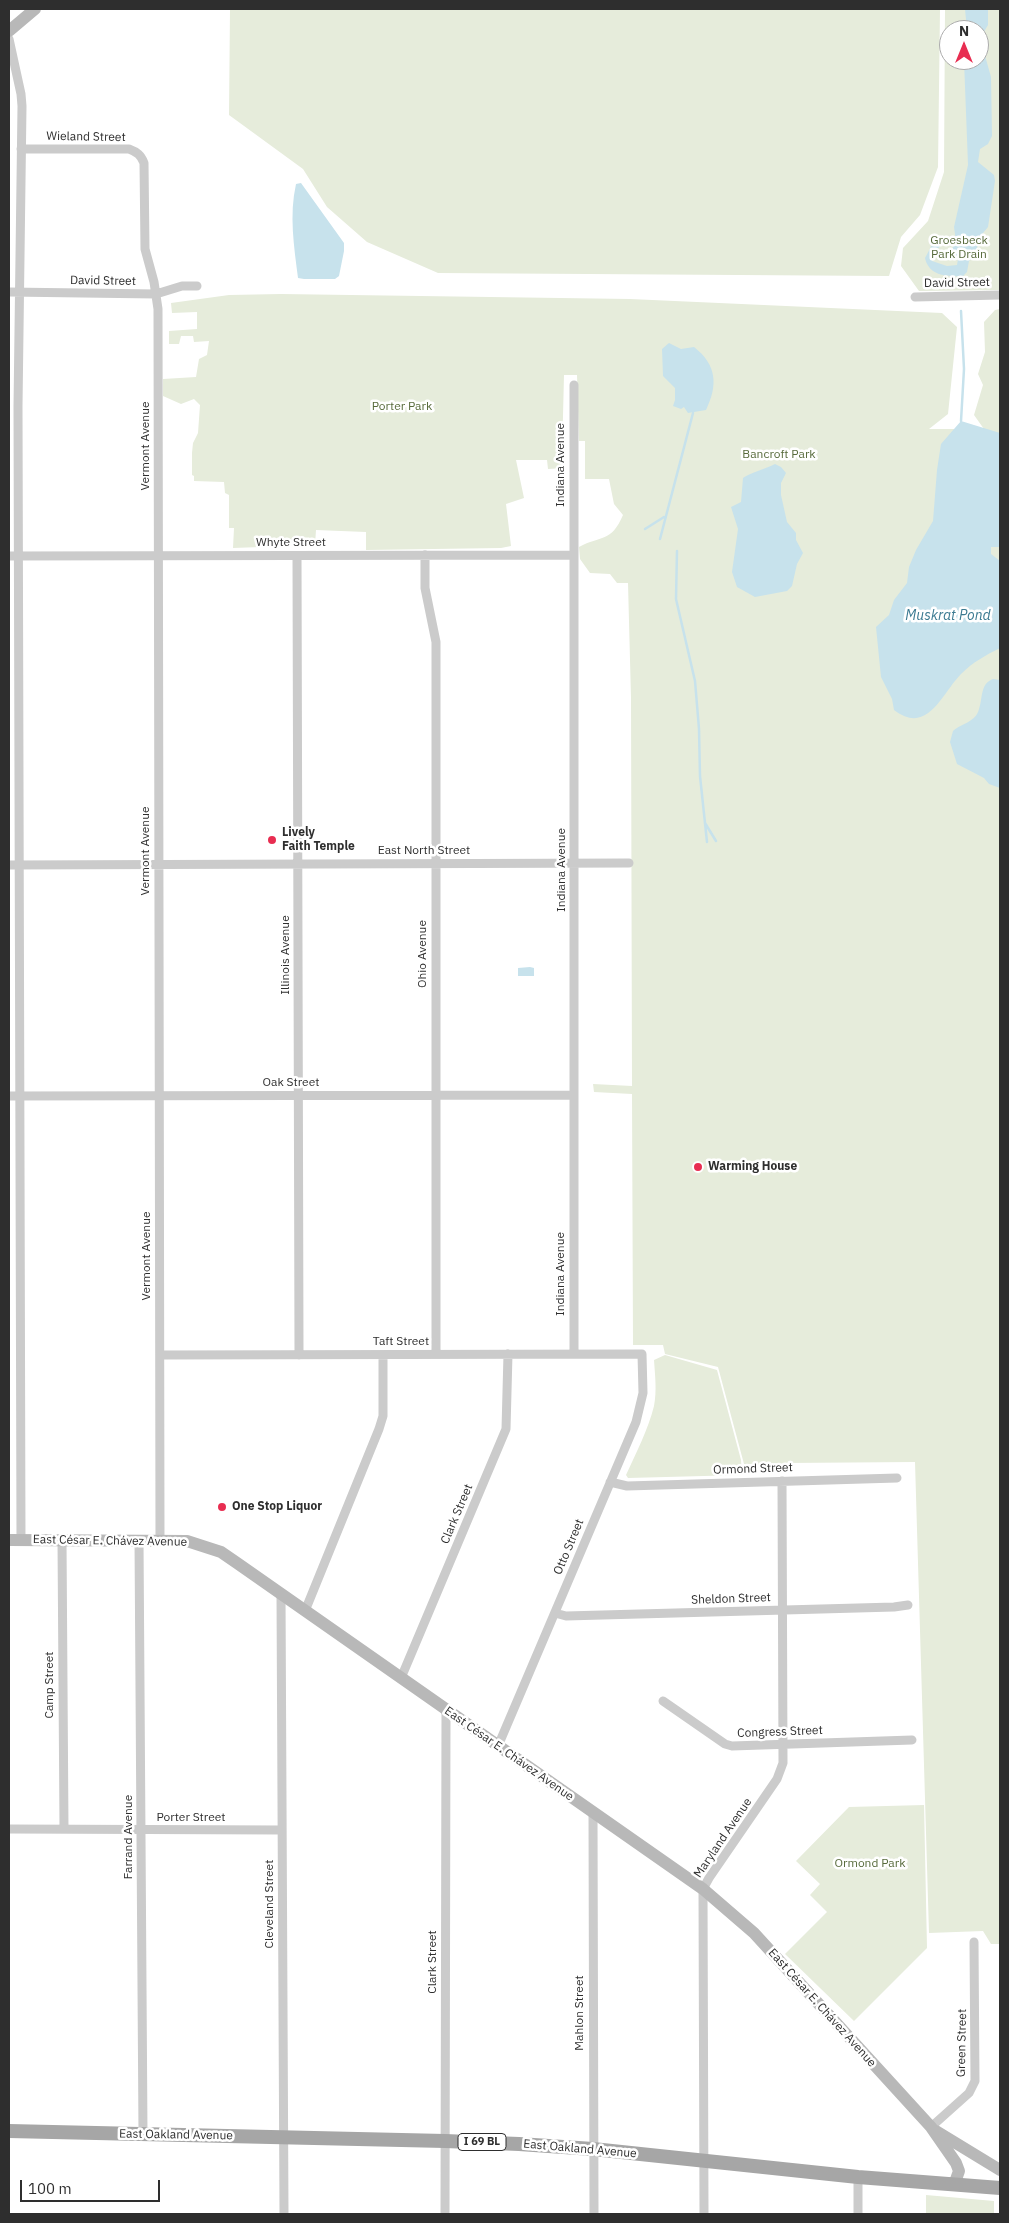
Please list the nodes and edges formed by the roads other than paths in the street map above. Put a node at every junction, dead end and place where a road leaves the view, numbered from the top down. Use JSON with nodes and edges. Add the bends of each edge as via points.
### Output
{"nodes":[{"id":1,"x":35,"y":9,"type":"edge"},
{"id":2,"x":9,"y":31,"type":"edge"},
{"id":3,"x":9,"y":38,"type":"edge"},
{"id":4,"x":20,"y":149,"type":"junction"},
{"id":5,"x":144,"y":163,"type":"joint"},
{"id":6,"x":196,"y":286,"type":"dead end"},
{"id":7,"x":9,"y":292,"type":"edge"},
{"id":8,"x":19,"y":292,"type":"junction"},
{"id":9,"x":156,"y":294,"type":"junction"},
{"id":10,"x":915,"y":296,"type":"dead end"},
{"id":11,"x":1000,"y":296,"type":"edge"},
{"id":12,"x":574,"y":385,"type":"dead end"},
{"id":13,"x":425,"y":555,"type":"junction"},
{"id":14,"x":574,"y":555,"type":"junction"},
{"id":15,"x":13,"y":556,"type":"edge"},
{"id":16,"x":158,"y":556,"type":"junction"},
{"id":17,"x":298,"y":556,"type":"junction"},
{"id":18,"x":574,"y":863,"type":"junction"},
{"id":19,"x":629,"y":863,"type":"dead end"},
{"id":20,"x":159,"y":864,"type":"junction"},
{"id":21,"x":298,"y":864,"type":"junction"},
{"id":22,"x":435,"y":864,"type":"junction"},
{"id":23,"x":9,"y":865,"type":"edge"},
{"id":24,"x":19,"y":865,"type":"junction"},
{"id":25,"x":436,"y":1095,"type":"junction"},
{"id":26,"x":574,"y":1095,"type":"junction"},
{"id":27,"x":9,"y":1096,"type":"edge"},
{"id":28,"x":20,"y":1096,"type":"junction"},
{"id":29,"x":159,"y":1096,"type":"junction"},
{"id":30,"x":299,"y":1096,"type":"junction"},
{"id":31,"x":160,"y":1354,"type":"junction"},
{"id":32,"x":383,"y":1354,"type":"junction"},
{"id":33,"x":436,"y":1354,"type":"junction"},
{"id":34,"x":508,"y":1354,"type":"junction"},
{"id":35,"x":574,"y":1354,"type":"junction"},
{"id":36,"x":642,"y":1354,"type":"joint"},
{"id":37,"x":299,"y":1355,"type":"junction"},
{"id":38,"x":897,"y":1478,"type":"dead end"},
{"id":39,"x":782,"y":1481,"type":"junction"},
{"id":40,"x":610,"y":1482,"type":"junction"},
{"id":41,"x":15,"y":1540,"type":"edge"},
{"id":42,"x":62,"y":1540,"type":"junction"},
{"id":43,"x":139,"y":1540,"type":"junction"},
{"id":44,"x":160,"y":1540,"type":"junction"},
{"id":45,"x":281,"y":1594,"type":"junction"},
{"id":46,"x":908,"y":1605,"type":"dead end"},
{"id":47,"x":782,"y":1610,"type":"junction"},
{"id":48,"x":305,"y":1611,"type":"junction"},
{"id":49,"x":555,"y":1613,"type":"junction"},
{"id":50,"x":401,"y":1678,"type":"junction"},
{"id":51,"x":663,"y":1701,"type":"dead end"},
{"id":52,"x":446,"y":1710,"type":"junction"},
{"id":53,"x":912,"y":1740,"type":"dead end"},
{"id":54,"x":783,"y":1744,"type":"junction"},
{"id":55,"x":498,"y":1746,"type":"junction"},
{"id":56,"x":592,"y":1812,"type":"junction"},
{"id":57,"x":9,"y":1829,"type":"edge"},
{"id":58,"x":64,"y":1829,"type":"junction"},
{"id":59,"x":141,"y":1830,"type":"junction"},
{"id":60,"x":282,"y":1830,"type":"junction"},
{"id":61,"x":703,"y":1890,"type":"junction"},
{"id":62,"x":974,"y":1942,"type":"dead end"},
{"id":63,"x":931,"y":2128,"type":"junction"},
{"id":64,"x":9,"y":2131,"type":"edge"},
{"id":65,"x":144,"y":2134,"type":"junction"},
{"id":66,"x":284,"y":2137,"type":"junction"},
{"id":67,"x":445,"y":2140,"type":"junction"},
{"id":68,"x":594,"y":2149,"type":"junction"},
{"id":69,"x":704,"y":2160,"type":"junction"},
{"id":70,"x":1000,"y":2170,"type":"edge"},
{"id":71,"x":858,"y":2177,"type":"junction"},
{"id":72,"x":954,"y":2185,"type":"junction"},
{"id":73,"x":1000,"y":2188,"type":"edge"},
{"id":74,"x":284,"y":2214,"type":"edge"},
{"id":75,"x":445,"y":2214,"type":"edge"},
{"id":76,"x":594,"y":2214,"type":"edge"},
{"id":77,"x":704,"y":2214,"type":"edge"},
{"id":78,"x":858,"y":2214,"type":"edge"}],
"edges":[{"from":1,"to":2,"type":"street"},
{"from":3,"to":4,"type":"street","via":[[21,94]]},
{"from":4,"to":5,"type":"street","name":"Wieland Street","via":[[129,149],[136,151]]},
{"from":4,"to":8,"type":"street"},
{"from":5,"to":9,"type":"street","name":"Vermont Avenue","via":[[145,249]]},
{"from":6,"to":9,"type":"street","name":"David Street","via":[[182,286]]},
{"from":7,"to":8,"type":"street","name":"David Street"},
{"from":8,"to":9,"type":"street","name":"David Street"},
{"from":8,"to":15,"type":"street"},
{"from":9,"to":16,"type":"street","name":"Vermont Avenue"},
{"from":10,"to":11,"type":"street","name":"David Street"},
{"from":12,"to":14,"type":"street","name":"Indiana Avenue"},
{"from":13,"to":14,"type":"street","name":"Whyte Street"},
{"from":13,"to":17,"type":"street","name":"Whyte Street"},
{"from":13,"to":22,"type":"street","name":"Ohio Avenue","via":[[426,593],[436,642]]},
{"from":14,"to":18,"type":"street","name":"Indiana Avenue"},
{"from":15,"to":16,"type":"street","name":"Whyte Street"},
{"from":15,"to":24,"type":"street"},
{"from":16,"to":17,"type":"street","name":"Whyte Street"},
{"from":16,"to":20,"type":"street","name":"Vermont Avenue"},
{"from":17,"to":21,"type":"street","name":"Illinois Avenue"},
{"from":18,"to":19,"type":"street","name":"East North Street"},
{"from":18,"to":22,"type":"street","name":"East North Street"},
{"from":18,"to":26,"type":"street","name":"Indiana Avenue"},
{"from":20,"to":21,"type":"street","name":"East North Street"},
{"from":20,"to":24,"type":"street","name":"East North Street"},
{"from":20,"to":29,"type":"street","name":"Vermont Avenue"},
{"from":21,"to":22,"type":"street","name":"East North Street"},
{"from":21,"to":30,"type":"street","name":"Illinois Avenue"},
{"from":22,"to":25,"type":"street","name":"Ohio Avenue"},
{"from":23,"to":24,"type":"street","name":"East North Street"},
{"from":24,"to":28,"type":"street"},
{"from":25,"to":26,"type":"street","name":"Oak Street"},
{"from":25,"to":30,"type":"street","name":"Oak Street"},
{"from":25,"to":33,"type":"street","name":"Ohio Avenue"},
{"from":26,"to":35,"type":"street","name":"Indiana Avenue"},
{"from":27,"to":28,"type":"street","name":"Oak Street"},
{"from":28,"to":29,"type":"street","name":"Oak Street"},
{"from":28,"to":41,"type":"street"},
{"from":29,"to":30,"type":"street","name":"Oak Street"},
{"from":29,"to":31,"type":"street","name":"Vermont Avenue"},
{"from":30,"to":37,"type":"street","name":"Illinois Avenue"},
{"from":31,"to":37,"type":"street","name":"Taft Street"},
{"from":31,"to":44,"type":"street","name":"Vermont Avenue"},
{"from":32,"to":33,"type":"street","name":"Taft Street"},
{"from":32,"to":37,"type":"street","name":"Taft Street"},
{"from":32,"to":48,"type":"street","via":[[383,1416]]},
{"from":33,"to":34,"type":"street","name":"Taft Street"},
{"from":34,"to":35,"type":"street","name":"Taft Street"},
{"from":34,"to":50,"type":"street","name":"Clark Street","via":[[506,1429]]},
{"from":35,"to":36,"type":"street","name":"Taft Street"},
{"from":36,"to":40,"type":"street","name":"Otto Street","via":[[641,1408]]},
{"from":38,"to":39,"type":"street","name":"Ormond Street"},
{"from":39,"to":40,"type":"street","name":"Ormond Street","via":[[627,1486]]},
{"from":39,"to":47,"type":"street","name":"Maryland Avenue"},
{"from":40,"to":49,"type":"street","name":"Otto Street"},
{"from":41,"to":42,"type":"street","name":"East César E. Chávez Avenue"},
{"from":42,"to":43,"type":"street","name":"East César E. Chávez Avenue"},
{"from":42,"to":58,"type":"street","name":"Camp Street"},
{"from":43,"to":44,"type":"street","name":"East César E. Chávez Avenue"},
{"from":43,"to":59,"type":"street","name":"Farrand Avenue"},
{"from":44,"to":45,"type":"street","name":"East César E. Chávez Avenue","via":[[187,1541],[221,1552]]},
{"from":45,"to":48,"type":"street","name":"East César E. Chávez Avenue"},
{"from":45,"to":60,"type":"street","name":"Cleveland Street"},
{"from":46,"to":47,"type":"street","name":"Sheldon Street"},
{"from":47,"to":49,"type":"street","name":"Sheldon Street","via":[[566,1616]]},
{"from":47,"to":54,"type":"street","name":"Maryland Avenue"},
{"from":48,"to":50,"type":"street","name":"East César E. Chávez Avenue"},
{"from":49,"to":55,"type":"street","name":"Otto Street"},
{"from":50,"to":52,"type":"street","name":"East César E. Chávez Avenue"},
{"from":51,"to":54,"type":"street","name":"Congress Street","via":[[725,1744]]},
{"from":52,"to":55,"type":"street","name":"East César E. Chávez Avenue"},
{"from":52,"to":67,"type":"street","name":"Clark Street"},
{"from":53,"to":54,"type":"street","name":"Congress Street"},
{"from":54,"to":61,"type":"street","name":"Maryland Avenue","via":[[783,1763],[778,1779],[708,1878]]},
{"from":55,"to":56,"type":"street","name":"East César E. Chávez Avenue"},
{"from":56,"to":61,"type":"street","name":"East César E. Chávez Avenue"},
{"from":56,"to":68,"type":"street","name":"Mahlon Street"},
{"from":57,"to":58,"type":"street","name":"Porter Street"},
{"from":58,"to":59,"type":"street","name":"Porter Street"},
{"from":59,"to":60,"type":"street","name":"Porter Street"},
{"from":59,"to":65,"type":"street","name":"Farrand Avenue"},
{"from":60,"to":66,"type":"street","name":"Cleveland Street"},
{"from":61,"to":63,"type":"street","name":"East César E. Chávez Avenue","via":[[754,1933]]},
{"from":61,"to":69,"type":"street","name":"Maryland Avenue"},
{"from":62,"to":63,"type":"street","name":"Green Street","via":[[975,2082],[969,2093]]},
{"from":63,"to":70,"type":"street","name":"East César E. Chávez Avenue"},
{"from":63,"to":72,"type":"street","name":"East César E. Chávez Avenue","via":[[956,2163],[958,2177]]},
{"from":64,"to":65,"type":"main road","name":"East Oakland Avenue","number":"I 69 BL"},
{"from":65,"to":66,"type":"main road","name":"East Oakland Avenue","number":"I 69 BL"},
{"from":66,"to":67,"type":"main road","name":"East Oakland Avenue","number":"I 69 BL"},
{"from":66,"to":74,"type":"street","name":"Cleveland Street"},
{"from":67,"to":68,"type":"main road","name":"East Oakland Avenue","number":"I 69 BL"},
{"from":67,"to":75,"type":"street","name":"Clark Street"},
{"from":68,"to":69,"type":"main road","name":"East Oakland Avenue","number":"I 69 BL"},
{"from":68,"to":76,"type":"street","name":"Mahlon Street"},
{"from":69,"to":71,"type":"main road","name":"East Oakland Avenue","number":"I 69 BL"},
{"from":69,"to":77,"type":"street","name":"Maryland Avenue"},
{"from":71,"to":72,"type":"main road","name":"East Oakland Avenue","number":"I 69 BL"},
{"from":71,"to":78,"type":"street"},
{"from":72,"to":73,"type":"main road","name":"East Oakland Avenue","number":"I 69 BL"}]}
